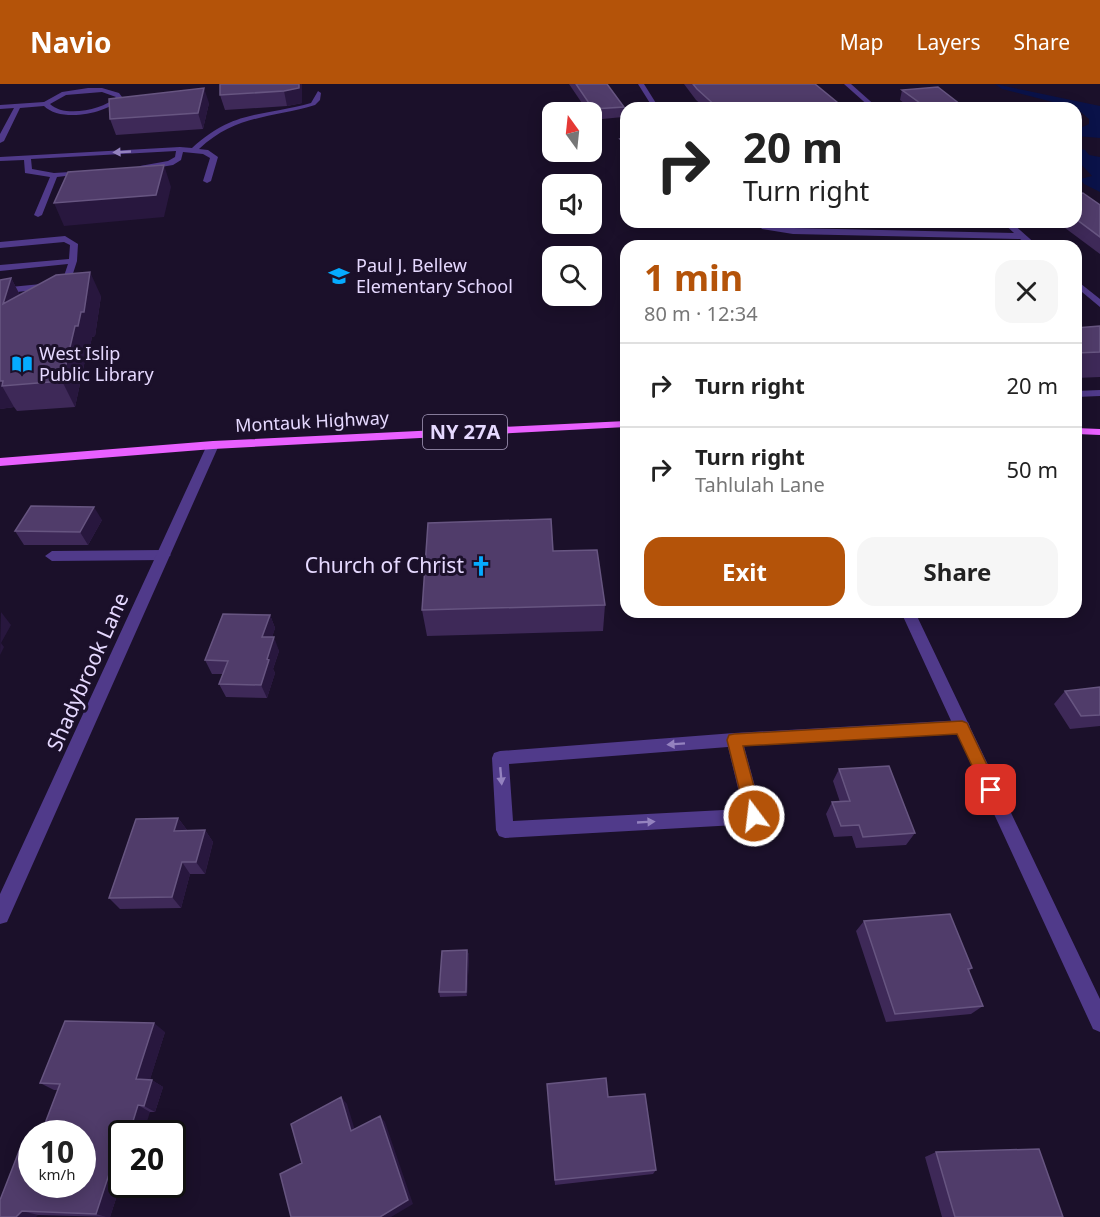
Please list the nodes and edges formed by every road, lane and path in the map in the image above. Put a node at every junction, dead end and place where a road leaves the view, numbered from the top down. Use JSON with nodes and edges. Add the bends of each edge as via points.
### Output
{"nodes":[{"id":1,"x":640,"y":84,"type":"edge"},
{"id":2,"x":847,"y":84,"type":"edge"},
{"id":3,"x":318,"y":93,"type":"dead end"},
{"id":4,"x":652,"y":102,"type":"edge"},
{"id":5,"x":868,"y":102,"type":"edge"},
{"id":6,"x":46,"y":104,"type":"junction"},
{"id":7,"x":18,"y":106,"type":"junction"},
{"id":8,"x":0,"y":107,"type":"edge"},
{"id":9,"x":0,"y":141,"type":"edge"},
{"id":10,"x":180,"y":149,"type":"junction"},
{"id":11,"x":194,"y":150,"type":"junction"},
{"id":12,"x":27,"y":158,"type":"junction"},
{"id":13,"x":0,"y":159,"type":"edge"},
{"id":14,"x":132,"y":169,"type":"edge"},
{"id":15,"x":99,"y":172,"type":"edge"},
{"id":16,"x":54,"y":175,"type":"junction"},
{"id":17,"x":207,"y":181,"type":"dead end"},
{"id":18,"x":38,"y":215,"type":"dead end"},
{"id":19,"x":772,"y":228,"type":"edge"},
{"id":20,"x":1013,"y":228,"type":"edge"},
{"id":21,"x":1023,"y":236,"type":"junction"},
{"id":22,"x":1027,"y":240,"type":"edge"},
{"id":23,"x":0,"y":245,"type":"edge"},
{"id":24,"x":74,"y":261,"type":"junction"},
{"id":25,"x":0,"y":268,"type":"edge"},
{"id":26,"x":1082,"y":288,"type":"edge"},
{"id":27,"x":0,"y":291,"type":"edge"},
{"id":28,"x":1100,"y":304,"type":"edge"},
{"id":29,"x":1100,"y":393,"type":"edge"},
{"id":30,"x":1082,"y":394,"type":"edge"},
{"id":31,"x":620,"y":424,"type":"edge"},
{"id":32,"x":1082,"y":431,"type":"edge"},
{"id":33,"x":1100,"y":432,"type":"edge"},
{"id":34,"x":213,"y":445,"type":"junction"},
{"id":35,"x":0,"y":462,"type":"edge"},
{"id":36,"x":164,"y":555,"type":"junction"},
{"id":37,"x":52,"y":556,"type":"dead end"},
{"id":38,"x":911,"y":618,"type":"edge"},
{"id":39,"x":962,"y":727,"type":"junction"},
{"id":40,"x":734,"y":740,"type":"junction"},
{"id":41,"x":0,"y":915,"type":"edge"},
{"id":42,"x":1100,"y":1022,"type":"edge"}],
"edges":[{"from":1,"to":4,"type":"street"},
{"from":2,"to":5,"type":"street"},
{"from":3,"to":11,"type":"street","via":[[314,104],[223,125]]},
{"from":6,"to":6,"type":"street","via":[[52,110],[82,112],[104,108],[119,97],[90,90],[56,97]]},
{"from":6,"to":7,"type":"street"},
{"from":7,"to":8,"type":"street"},
{"from":7,"to":9,"type":"street"},
{"from":10,"to":11,"type":"street"},
{"from":10,"to":12,"type":"street","one_way":true},
{"from":10,"to":14,"type":"street","via":[[178,158],[170,163]]},
{"from":11,"to":17,"type":"street","via":[[214,157]]},
{"from":12,"to":13,"type":"street"},
{"from":12,"to":16,"type":"street","via":[[28,171]]},
{"from":15,"to":16,"type":"street"},
{"from":16,"to":18,"type":"street"},
{"from":19,"to":21,"type":"street"},
{"from":20,"to":21,"type":"street"},
{"from":21,"to":22,"type":"street"},
{"from":23,"to":24,"type":"street","via":[[65,239],[74,244]]},
{"from":24,"to":25,"type":"street"},
{"from":24,"to":27,"type":"street","via":[[66,284]]},
{"from":26,"to":28,"type":"street"},
{"from":29,"to":30,"type":"street"},
{"from":31,"to":34,"type":"main road","name":"Montauk Highway","number":"NY 27A"},
{"from":32,"to":33,"type":"main road"},
{"from":34,"to":35,"type":"main road","name":"Montauk Highway","number":"NY 27A"},
{"from":34,"to":36,"type":"street","name":"Shadybrook Lane"},
{"from":36,"to":37,"type":"street"},
{"from":36,"to":41,"type":"street","name":"Shadybrook Lane"},
{"from":38,"to":39,"type":"street"},
{"from":39,"to":40,"type":"street"},
{"from":39,"to":42,"type":"street"},
{"from":40,"to":40,"type":"street","one_way":true,"via":[[500,758],[506,830],[754,816]]}]}
